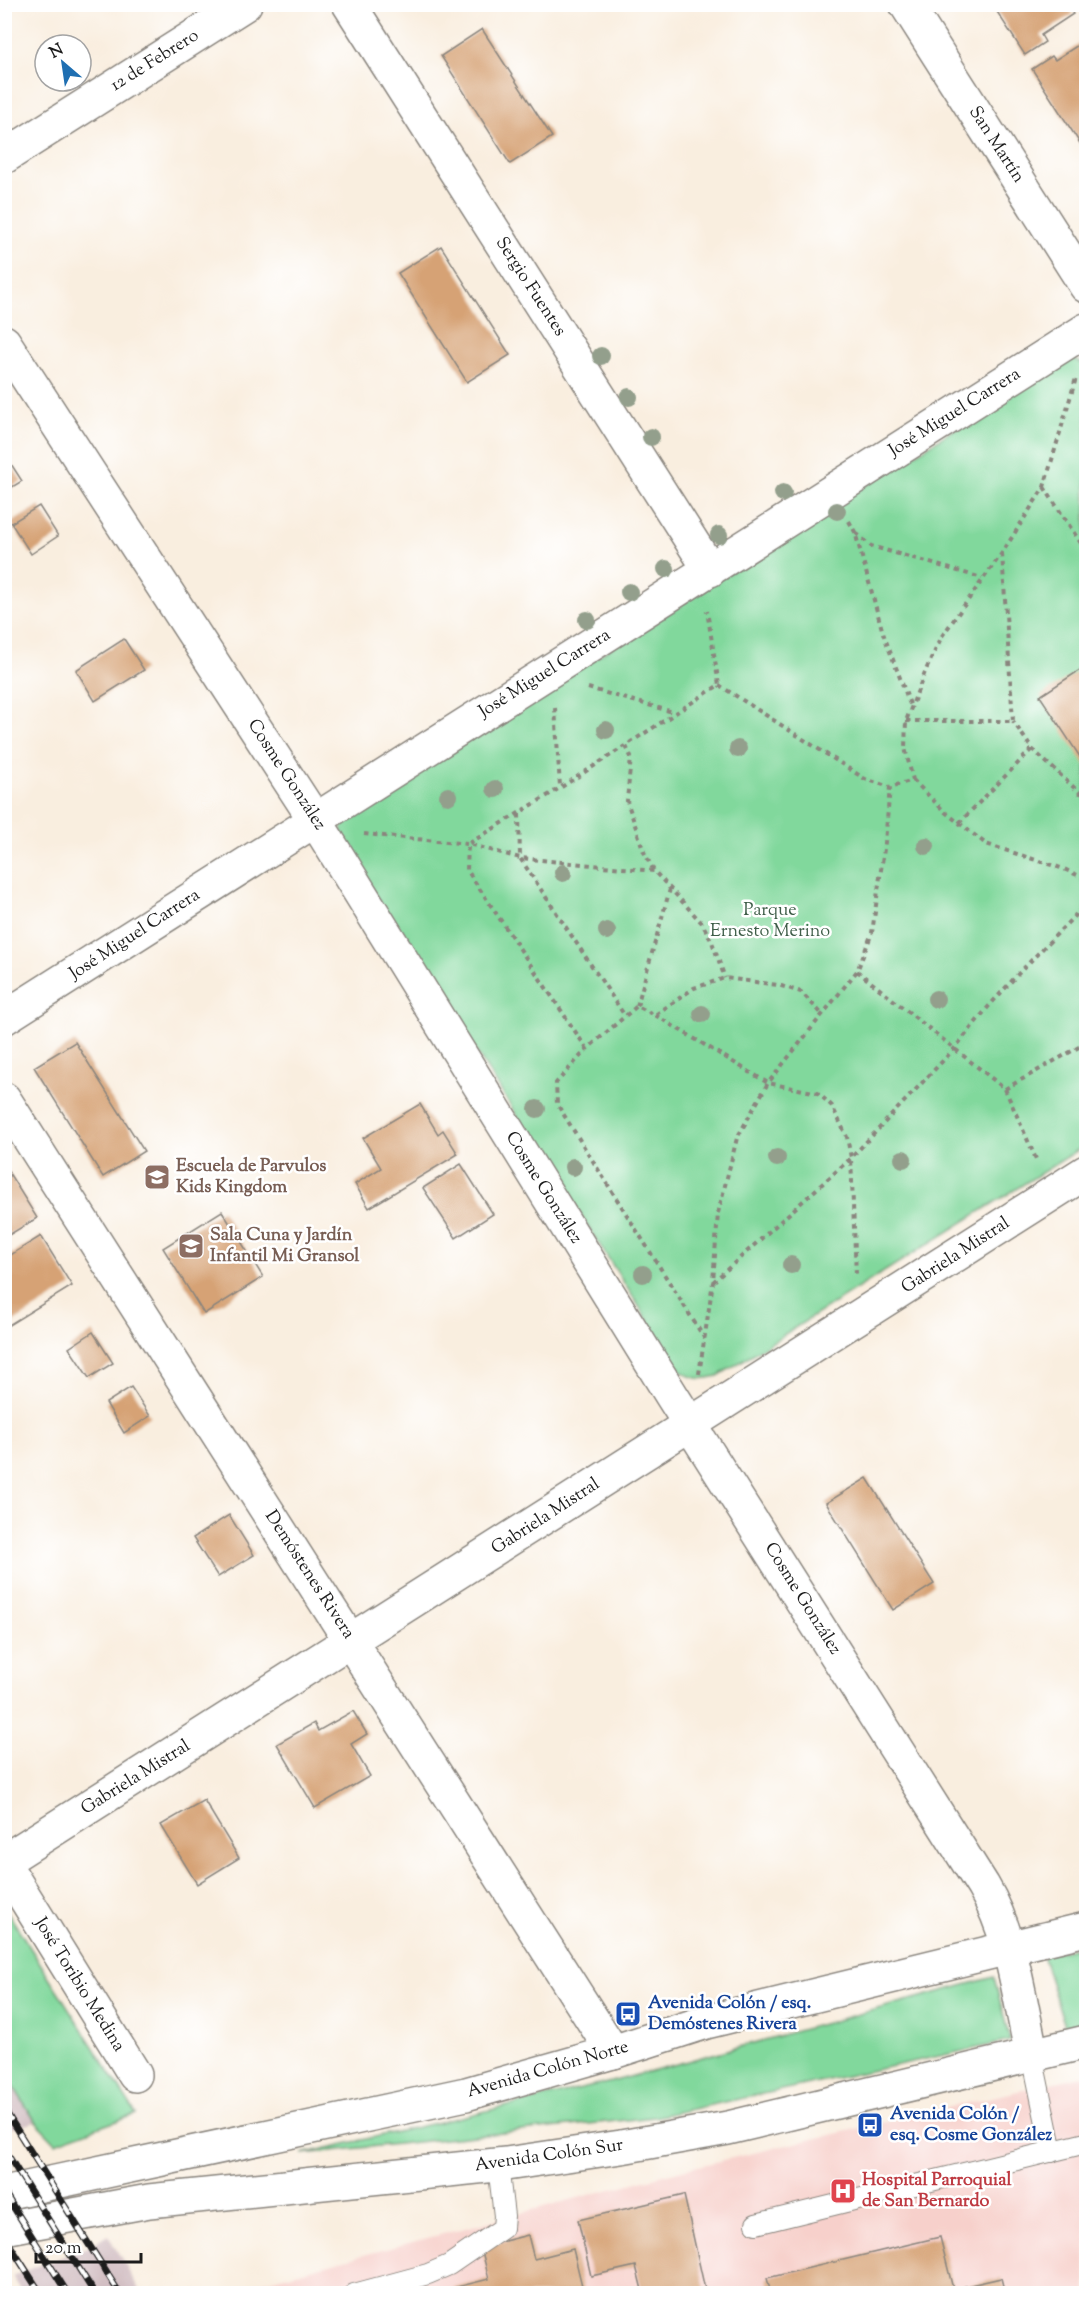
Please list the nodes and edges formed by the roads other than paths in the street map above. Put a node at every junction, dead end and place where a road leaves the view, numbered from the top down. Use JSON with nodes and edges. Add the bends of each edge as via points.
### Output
{"nodes":[{"id":1,"x":245,"y":4,"type":"edge"},
{"id":2,"x":349,"y":4,"type":"edge"},
{"id":3,"x":906,"y":4,"type":"edge"},
{"id":4,"x":4,"y":157,"type":"edge"},
{"id":5,"x":1086,"y":286,"type":"edge"},
{"id":6,"x":1086,"y":330,"type":"edge"},
{"id":7,"x":4,"y":342,"type":"edge"},
{"id":8,"x":710,"y":570,"type":"junction"},
{"id":9,"x":315,"y":820,"type":"junction"},
{"id":10,"x":4,"y":1018,"type":"edge"},
{"id":11,"x":4,"y":1099,"type":"edge"},
{"id":12,"x":1086,"y":1172,"type":"edge"},
{"id":13,"x":703,"y":1416,"type":"junction"},
{"id":14,"x":351,"y":1641,"type":"junction"},
{"id":15,"x":4,"y":1863,"type":"edge"},
{"id":16,"x":1086,"y":1929,"type":"edge"},
{"id":17,"x":1008,"y":1947,"type":"junction"},
{"id":18,"x":1086,"y":2042,"type":"edge"},
{"id":19,"x":614,"y":2052,"type":"junction"},
{"id":20,"x":1032,"y":2055,"type":"junction"},
{"id":21,"x":135,"y":2075,"type":"dead end"},
{"id":22,"x":1086,"y":2143,"type":"edge"},
{"id":23,"x":1052,"y":2152,"type":"junction"},
{"id":24,"x":498,"y":2164,"type":"junction"},
{"id":25,"x":4,"y":2193,"type":"edge"},
{"id":26,"x":756,"y":2224,"type":"dead end"},
{"id":27,"x":4,"y":2228,"type":"edge"},
{"id":28,"x":354,"y":2294,"type":"edge"}],
"edges":[{"from":1,"to":4,"type":"street","name":"12 de Febrero"},
{"from":2,"to":8,"type":"street","name":"Sergio Fuentes"},
{"from":3,"to":5,"type":"street","name":"San Martín"},
{"from":6,"to":8,"type":"street","name":"José Miguel Carrera"},
{"from":7,"to":9,"type":"street","name":"Cosme González"},
{"from":8,"to":9,"type":"street","name":"José Miguel Carrera"},
{"from":9,"to":10,"type":"street","name":"José Miguel Carrera"},
{"from":9,"to":13,"type":"street","name":"Cosme González"},
{"from":11,"to":14,"type":"street","name":"Demóstenes Rivera"},
{"from":12,"to":13,"type":"street","name":"Gabriela Mistral"},
{"from":13,"to":14,"type":"street","name":"Gabriela Mistral"},
{"from":13,"to":17,"type":"street","name":"Cosme González","via":[[983,1886],[1000,1917]]},
{"from":14,"to":15,"type":"street","name":"Gabriela Mistral"},
{"from":14,"to":19,"type":"street","name":"Demóstenes Rivera"},
{"from":15,"to":21,"type":"street","name":"José Toribio Medina"},
{"from":16,"to":17,"type":"street","name":"Avenida Colón Norte"},
{"from":17,"to":19,"type":"street","name":"Avenida Colón Norte","via":[[706,2022]]},
{"from":17,"to":20,"type":"street","name":"Cosme González"},
{"from":18,"to":20,"type":"street","name":"Avenida Colón Sur"},
{"from":19,"to":25,"type":"street","name":"Avenida Colón Norte","via":[[466,2094]]},
{"from":20,"to":23,"type":"lane"},
{"from":20,"to":24,"type":"street","name":"Avenida Colón Sur","via":[[728,2128]]},
{"from":22,"to":23,"type":"lane"},
{"from":23,"to":26,"type":"lane"},
{"from":24,"to":27,"type":"street","name":"Avenida Colón Sur","via":[[149,2201]]},
{"from":24,"to":28,"type":"lane","via":[[503,2228],[449,2265]]}]}
